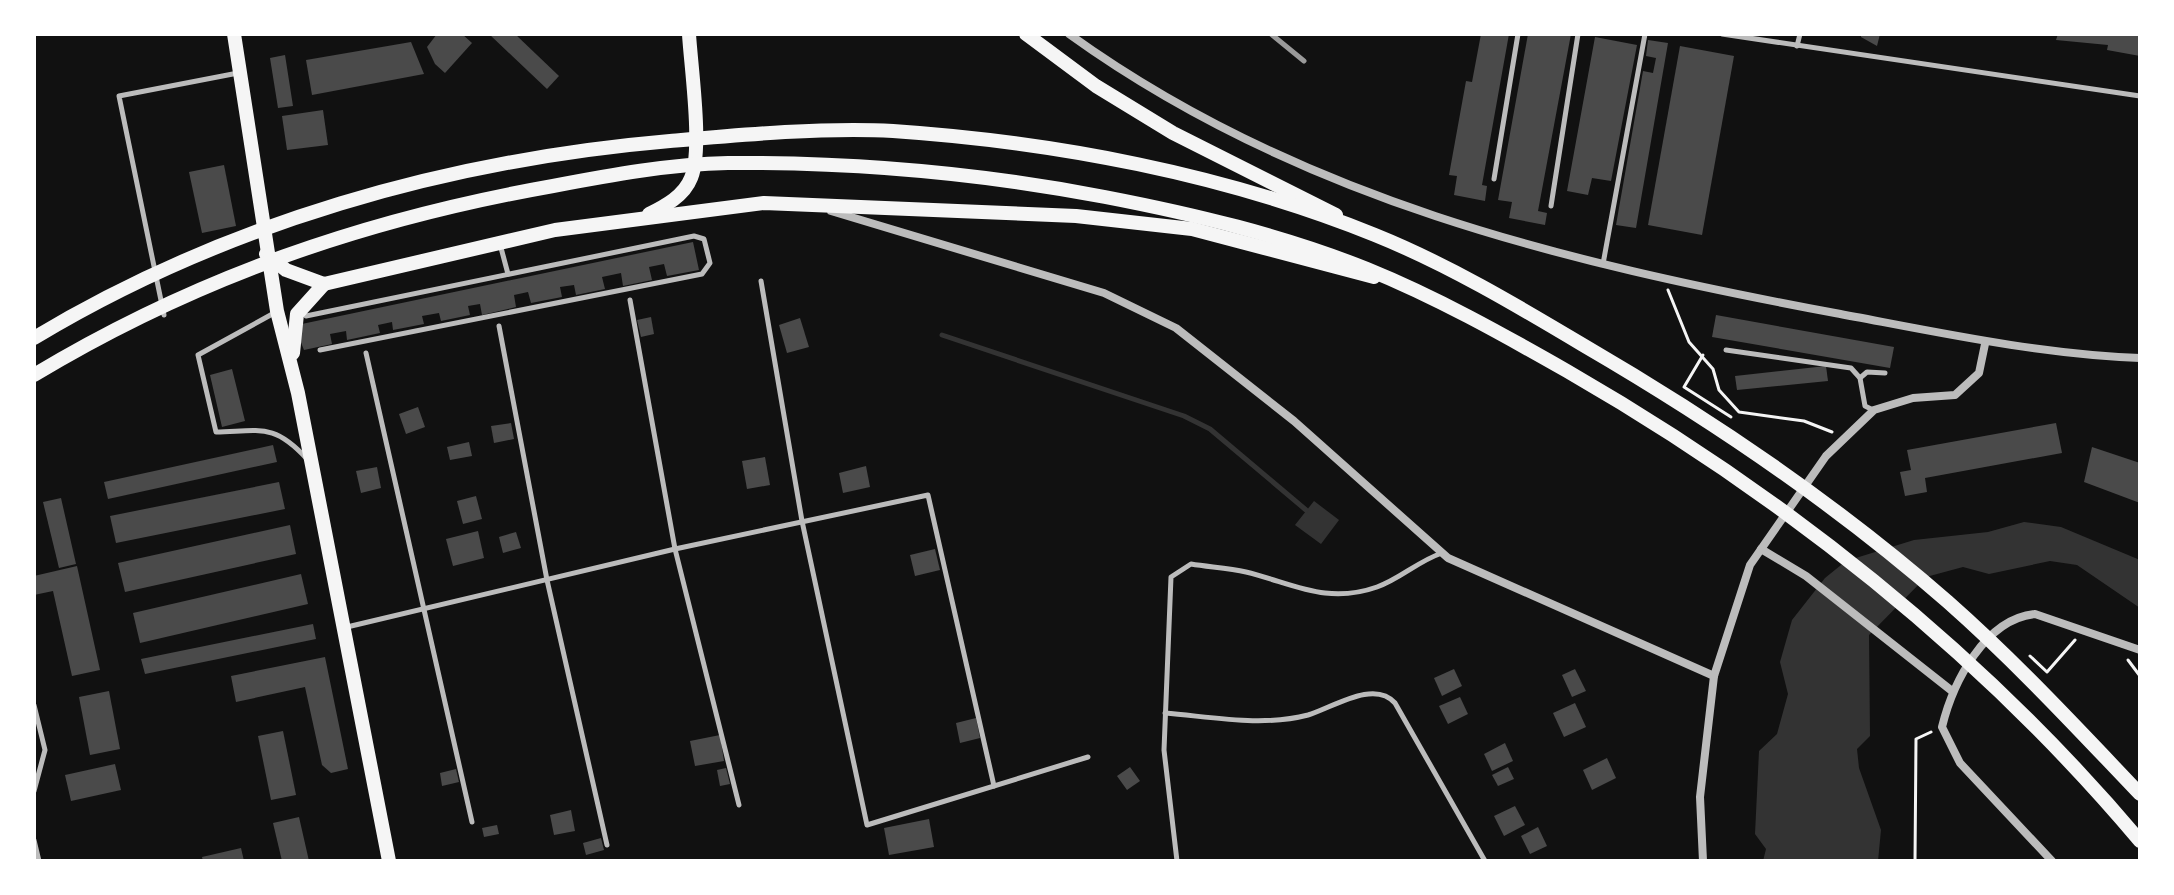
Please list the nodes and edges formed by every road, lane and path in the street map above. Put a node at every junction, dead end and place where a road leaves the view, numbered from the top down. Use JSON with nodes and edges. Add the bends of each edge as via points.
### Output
{"nodes":[{"id":1,"x":234,"y":34,"type":"edge"},
{"id":2,"x":689,"y":34,"type":"edge"},
{"id":3,"x":1026,"y":34,"type":"edge"},
{"id":4,"x":1069,"y":34,"type":"edge"},
{"id":5,"x":1518,"y":34,"type":"edge"},
{"id":6,"x":1578,"y":34,"type":"edge"},
{"id":7,"x":1645,"y":34,"type":"edge"},
{"id":8,"x":1722,"y":34,"type":"edge"},
{"id":9,"x":1800,"y":34,"type":"edge"},
{"id":10,"x":1744,"y":36,"type":"edge"},
{"id":11,"x":1797,"y":46,"type":"junction"},
{"id":12,"x":239,"y":73,"type":"junction"},
{"id":13,"x":2140,"y":96,"type":"edge"},
{"id":14,"x":1494,"y":179,"type":"dead end"},
{"id":15,"x":811,"y":205,"type":"junction"},
{"id":16,"x":1551,"y":206,"type":"dead end"},
{"id":17,"x":638,"y":219,"type":"junction"},
{"id":18,"x":1376,"y":235,"type":"junction"},
{"id":19,"x":500,"y":243,"type":"junction"},
{"id":20,"x":266,"y":254,"type":"junction"},
{"id":21,"x":1603,"y":265,"type":"junction"},
{"id":22,"x":508,"y":274,"type":"junction"},
{"id":23,"x":1665,"y":279,"type":"junction"},
{"id":24,"x":761,"y":281,"type":"dead end"},
{"id":25,"x":1396,"y":283,"type":"junction"},
{"id":26,"x":324,"y":284,"type":"junction"},
{"id":27,"x":630,"y":300,"type":"dead end"},
{"id":28,"x":277,"y":311,"type":"junction"},
{"id":29,"x":164,"y":315,"type":"dead end"},
{"id":30,"x":306,"y":316,"type":"dead end"},
{"id":31,"x":499,"y":326,"type":"dead end"},
{"id":32,"x":34,"y":338,"type":"edge"},
{"id":33,"x":1985,"y":344,"type":"junction"},
{"id":34,"x":320,"y":350,"type":"dead end"},
{"id":35,"x":1726,"y":350,"type":"dead end"},
{"id":36,"x":366,"y":353,"type":"dead end"},
{"id":37,"x":1703,"y":355,"type":"junction"},
{"id":38,"x":2140,"y":358,"type":"edge"},
{"id":39,"x":293,"y":369,"type":"junction"},
{"id":40,"x":1885,"y":373,"type":"dead end"},
{"id":41,"x":34,"y":375,"type":"edge"},
{"id":42,"x":1860,"y":378,"type":"junction"},
{"id":43,"x":1684,"y":387,"type":"dead end"},
{"id":44,"x":1874,"y":410,"type":"junction"},
{"id":45,"x":1843,"y":441,"type":"junction"},
{"id":46,"x":312,"y":465,"type":"junction"},
{"id":47,"x":802,"y":521,"type":"junction"},
{"id":48,"x":675,"y":549,"type":"junction"},
{"id":49,"x":1761,"y":549,"type":"junction"},
{"id":50,"x":1443,"y":553,"type":"junction"},
{"id":51,"x":547,"y":580,"type":"junction"},
{"id":52,"x":422,"y":609,"type":"junction"},
{"id":53,"x":343,"y":628,"type":"junction"},
{"id":54,"x":2079,"y":636,"type":"dead end"},
{"id":55,"x":2140,"y":650,"type":"edge"},
{"id":56,"x":2047,"y":672,"type":"dead end"},
{"id":57,"x":1714,"y":676,"type":"junction"},
{"id":58,"x":1952,"y":691,"type":"junction"},
{"id":59,"x":34,"y":705,"type":"edge"},
{"id":60,"x":1165,"y":713,"type":"junction"},
{"id":61,"x":1942,"y":727,"type":"junction"},
{"id":62,"x":1088,"y":757,"type":"dead end"},
{"id":63,"x":994,"y":786,"type":"junction"},
{"id":64,"x":34,"y":791,"type":"edge"},
{"id":65,"x":2140,"y":794,"type":"edge"},
{"id":66,"x":739,"y":805,"type":"dead end"},
{"id":67,"x":472,"y":822,"type":"dead end"},
{"id":68,"x":34,"y":840,"type":"edge"},
{"id":69,"x":2140,"y":841,"type":"edge"},
{"id":70,"x":607,"y":845,"type":"dead end"},
{"id":71,"x":39,"y":861,"type":"edge"},
{"id":72,"x":389,"y":861,"type":"edge"},
{"id":73,"x":1177,"y":861,"type":"edge"},
{"id":74,"x":1485,"y":861,"type":"edge"},
{"id":75,"x":1703,"y":861,"type":"edge"},
{"id":76,"x":1915,"y":861,"type":"edge"},
{"id":77,"x":2052,"y":861,"type":"edge"}],
"edges":[{"from":1,"to":12,"type":"main road"},
{"from":2,"to":17,"type":"main road","via":[[696,153],[691,179],[671,203]]},
{"from":3,"to":18,"type":"main road","via":[[1096,86],[1173,133]]},
{"from":4,"to":21,"type":"street","via":[[1202,117],[1319,174],[1479,233]]},
{"from":5,"to":14,"type":"lane"},
{"from":6,"to":16,"type":"lane"},
{"from":7,"to":21,"type":"lane"},
{"from":8,"to":10,"type":"lane"},
{"from":9,"to":11,"type":"lane"},
{"from":10,"to":11,"type":"lane"},
{"from":11,"to":13,"type":"lane"},
{"from":12,"to":20,"type":"main road"},
{"from":12,"to":29,"type":"lane","via":[[119,96]]},
{"from":15,"to":17,"type":"main road","via":[[764,203]]},
{"from":15,"to":25,"type":"main road","via":[[1076,216],[1192,229]]},
{"from":15,"to":50,"type":"street","via":[[1104,293],[1176,328],[1294,421]]},
{"from":17,"to":19,"type":"main road"},
{"from":18,"to":32,"type":"main road","via":[[1163,171],[1024,145],[887,131],[717,137],[586,148],[455,172],[353,199],[159,273]]},
{"from":18,"to":65,"type":"main road","via":[[1503,298],[1671,396],[1857,527],[2036,685]]},
{"from":19,"to":22,"type":"lane"},
{"from":19,"to":26,"type":"main road"},
{"from":20,"to":26,"type":"main road","via":[[286,270]]},
{"from":20,"to":28,"type":"main road"},
{"from":21,"to":23,"type":"street"},
{"from":22,"to":30,"type":"lane"},
{"from":22,"to":34,"type":"lane","via":[[694,236],[704,239],[710,263],[702,274]]},
{"from":23,"to":33,"type":"street"},
{"from":23,"to":37,"type":"path","via":[[1689,342]]},
{"from":24,"to":47,"type":"lane"},
{"from":25,"to":41,"type":"main road","via":[[1238,226],[1025,181],[887,166],[722,163],[594,178],[463,202],[275,257],[168,302]]},
{"from":25,"to":69,"type":"main road","via":[[1492,328],[1654,421],[1829,544],[1961,658]]},
{"from":26,"to":39,"type":"main road","via":[[297,314]]},
{"from":27,"to":48,"type":"lane"},
{"from":28,"to":39,"type":"main road"},
{"from":28,"to":46,"type":"lane","via":[[198,355],[216,432],[273,431]]},
{"from":31,"to":51,"type":"lane"},
{"from":33,"to":38,"type":"street"},
{"from":33,"to":44,"type":"street","via":[[1979,373],[1955,395],[1913,398]]},
{"from":35,"to":42,"type":"lane","via":[[1820,361],[1851,368]]},
{"from":36,"to":52,"type":"lane"},
{"from":37,"to":43,"type":"path"},
{"from":37,"to":45,"type":"path","via":[[1719,390],[1739,412],[1804,421]]},
{"from":39,"to":46,"type":"main road"},
{"from":40,"to":42,"type":"lane","via":[[1867,372]]},
{"from":42,"to":44,"type":"lane","via":[[1865,406]]},
{"from":44,"to":45,"type":"street"},
{"from":45,"to":49,"type":"street","via":[[1826,456]]},
{"from":46,"to":53,"type":"main road"},
{"from":47,"to":48,"type":"lane"},
{"from":47,"to":63,"type":"lane","via":[[928,495]]},
{"from":47,"to":63,"type":"lane","via":[[867,825]]},
{"from":48,"to":51,"type":"lane"},
{"from":48,"to":66,"type":"lane"},
{"from":49,"to":57,"type":"street","via":[[1749,567]]},
{"from":49,"to":58,"type":"street","via":[[1806,576]]},
{"from":50,"to":57,"type":"street","via":[[1536,600]]},
{"from":50,"to":60,"type":"lane","via":[[1420,560],[1378,587],[1340,594],[1294,589],[1247,572],[1191,564],[1171,577]]},
{"from":51,"to":52,"type":"lane"},
{"from":51,"to":70,"type":"lane"},
{"from":52,"to":53,"type":"lane"},
{"from":52,"to":67,"type":"lane"},
{"from":53,"to":72,"type":"main road"},
{"from":54,"to":56,"type":"path"},
{"from":55,"to":58,"type":"street","via":[[2035,614],[2017,616],[1976,651]]},
{"from":57,"to":75,"type":"street","via":[[1700,797]]},
{"from":58,"to":61,"type":"street"},
{"from":59,"to":64,"type":"lane","via":[[45,750]]},
{"from":60,"to":73,"type":"lane"},
{"from":60,"to":74,"type":"lane","via":[[1275,722],[1353,697],[1388,697]]},
{"from":61,"to":76,"type":"path","via":[[1916,739]]},
{"from":61,"to":77,"type":"street","via":[[1960,763]]},
{"from":62,"to":63,"type":"lane"},
{"from":68,"to":71,"type":"lane"}]}
